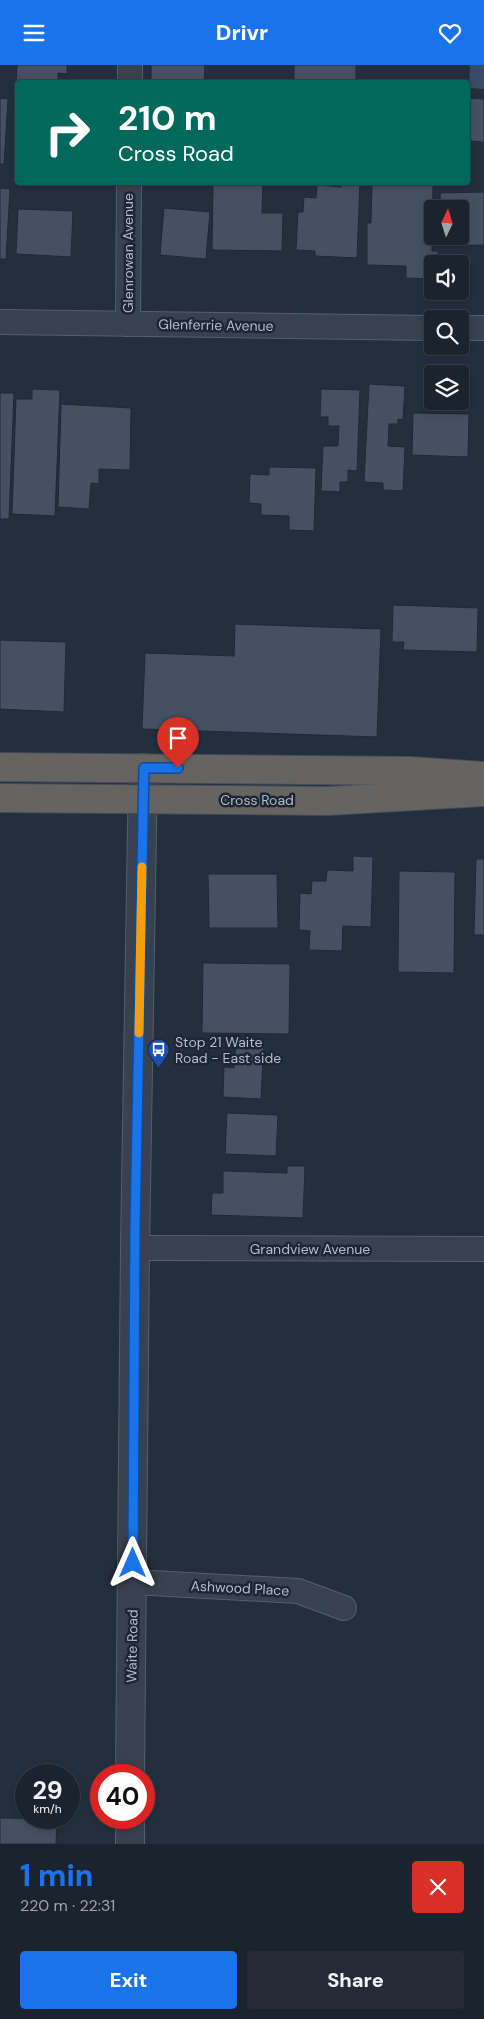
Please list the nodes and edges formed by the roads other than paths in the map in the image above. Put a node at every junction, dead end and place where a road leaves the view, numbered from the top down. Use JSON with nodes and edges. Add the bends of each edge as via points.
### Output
{"nodes":[{"id":1,"x":130,"y":65,"type":"edge"},
{"id":2,"x":130,"y":80,"type":"edge"},
{"id":3,"x":129,"y":185,"type":"edge"},
{"id":4,"x":0,"y":322,"type":"edge"},
{"id":5,"x":128,"y":324,"type":"junction"},
{"id":6,"x":424,"y":328,"type":"edge"},
{"id":7,"x":469,"y":328,"type":"edge"},
{"id":8,"x":484,"y":328,"type":"edge"},
{"id":9,"x":0,"y":767,"type":"edge"},
{"id":10,"x":144,"y":768,"type":"junction"},
{"id":11,"x":484,"y":776,"type":"edge"},
{"id":12,"x":484,"y":792,"type":"edge"},
{"id":13,"x":0,"y":799,"type":"edge"},
{"id":14,"x":143,"y":800,"type":"junction"},
{"id":15,"x":135,"y":1248,"type":"junction"},
{"id":16,"x":484,"y":1249,"type":"edge"},
{"id":17,"x":133,"y":1582,"type":"junction"},
{"id":18,"x":344,"y":1608,"type":"dead end"},
{"id":19,"x":130,"y":1764,"type":"edge"},
{"id":20,"x":130,"y":1829,"type":"edge"},
{"id":21,"x":130,"y":1844,"type":"edge"}],
"edges":[{"from":1,"to":2,"type":"street"},
{"from":3,"to":5,"type":"street","name":"Glenrowan Avenue"},
{"from":4,"to":5,"type":"street","name":"Glenferrie Avenue"},
{"from":5,"to":6,"type":"street","name":"Glenferrie Avenue"},
{"from":7,"to":8,"type":"street"},
{"from":9,"to":10,"type":"highway"},
{"from":10,"to":11,"type":"highway","via":[[410,771]]},
{"from":10,"to":14,"type":"street","name":"Waite Road"},
{"from":12,"to":14,"type":"highway","name":"Cross Road","via":[[328,801]]},
{"from":13,"to":14,"type":"highway","name":"Cross Road"},
{"from":14,"to":15,"type":"street","name":"Waite Road"},
{"from":15,"to":16,"type":"street","name":"Grandview Avenue"},
{"from":15,"to":17,"type":"street","name":"Waite Road"},
{"from":17,"to":18,"type":"street","name":"Ashwood Place","via":[[298,1591]]},
{"from":17,"to":19,"type":"street","name":"Waite Road"},
{"from":20,"to":21,"type":"street"}]}
